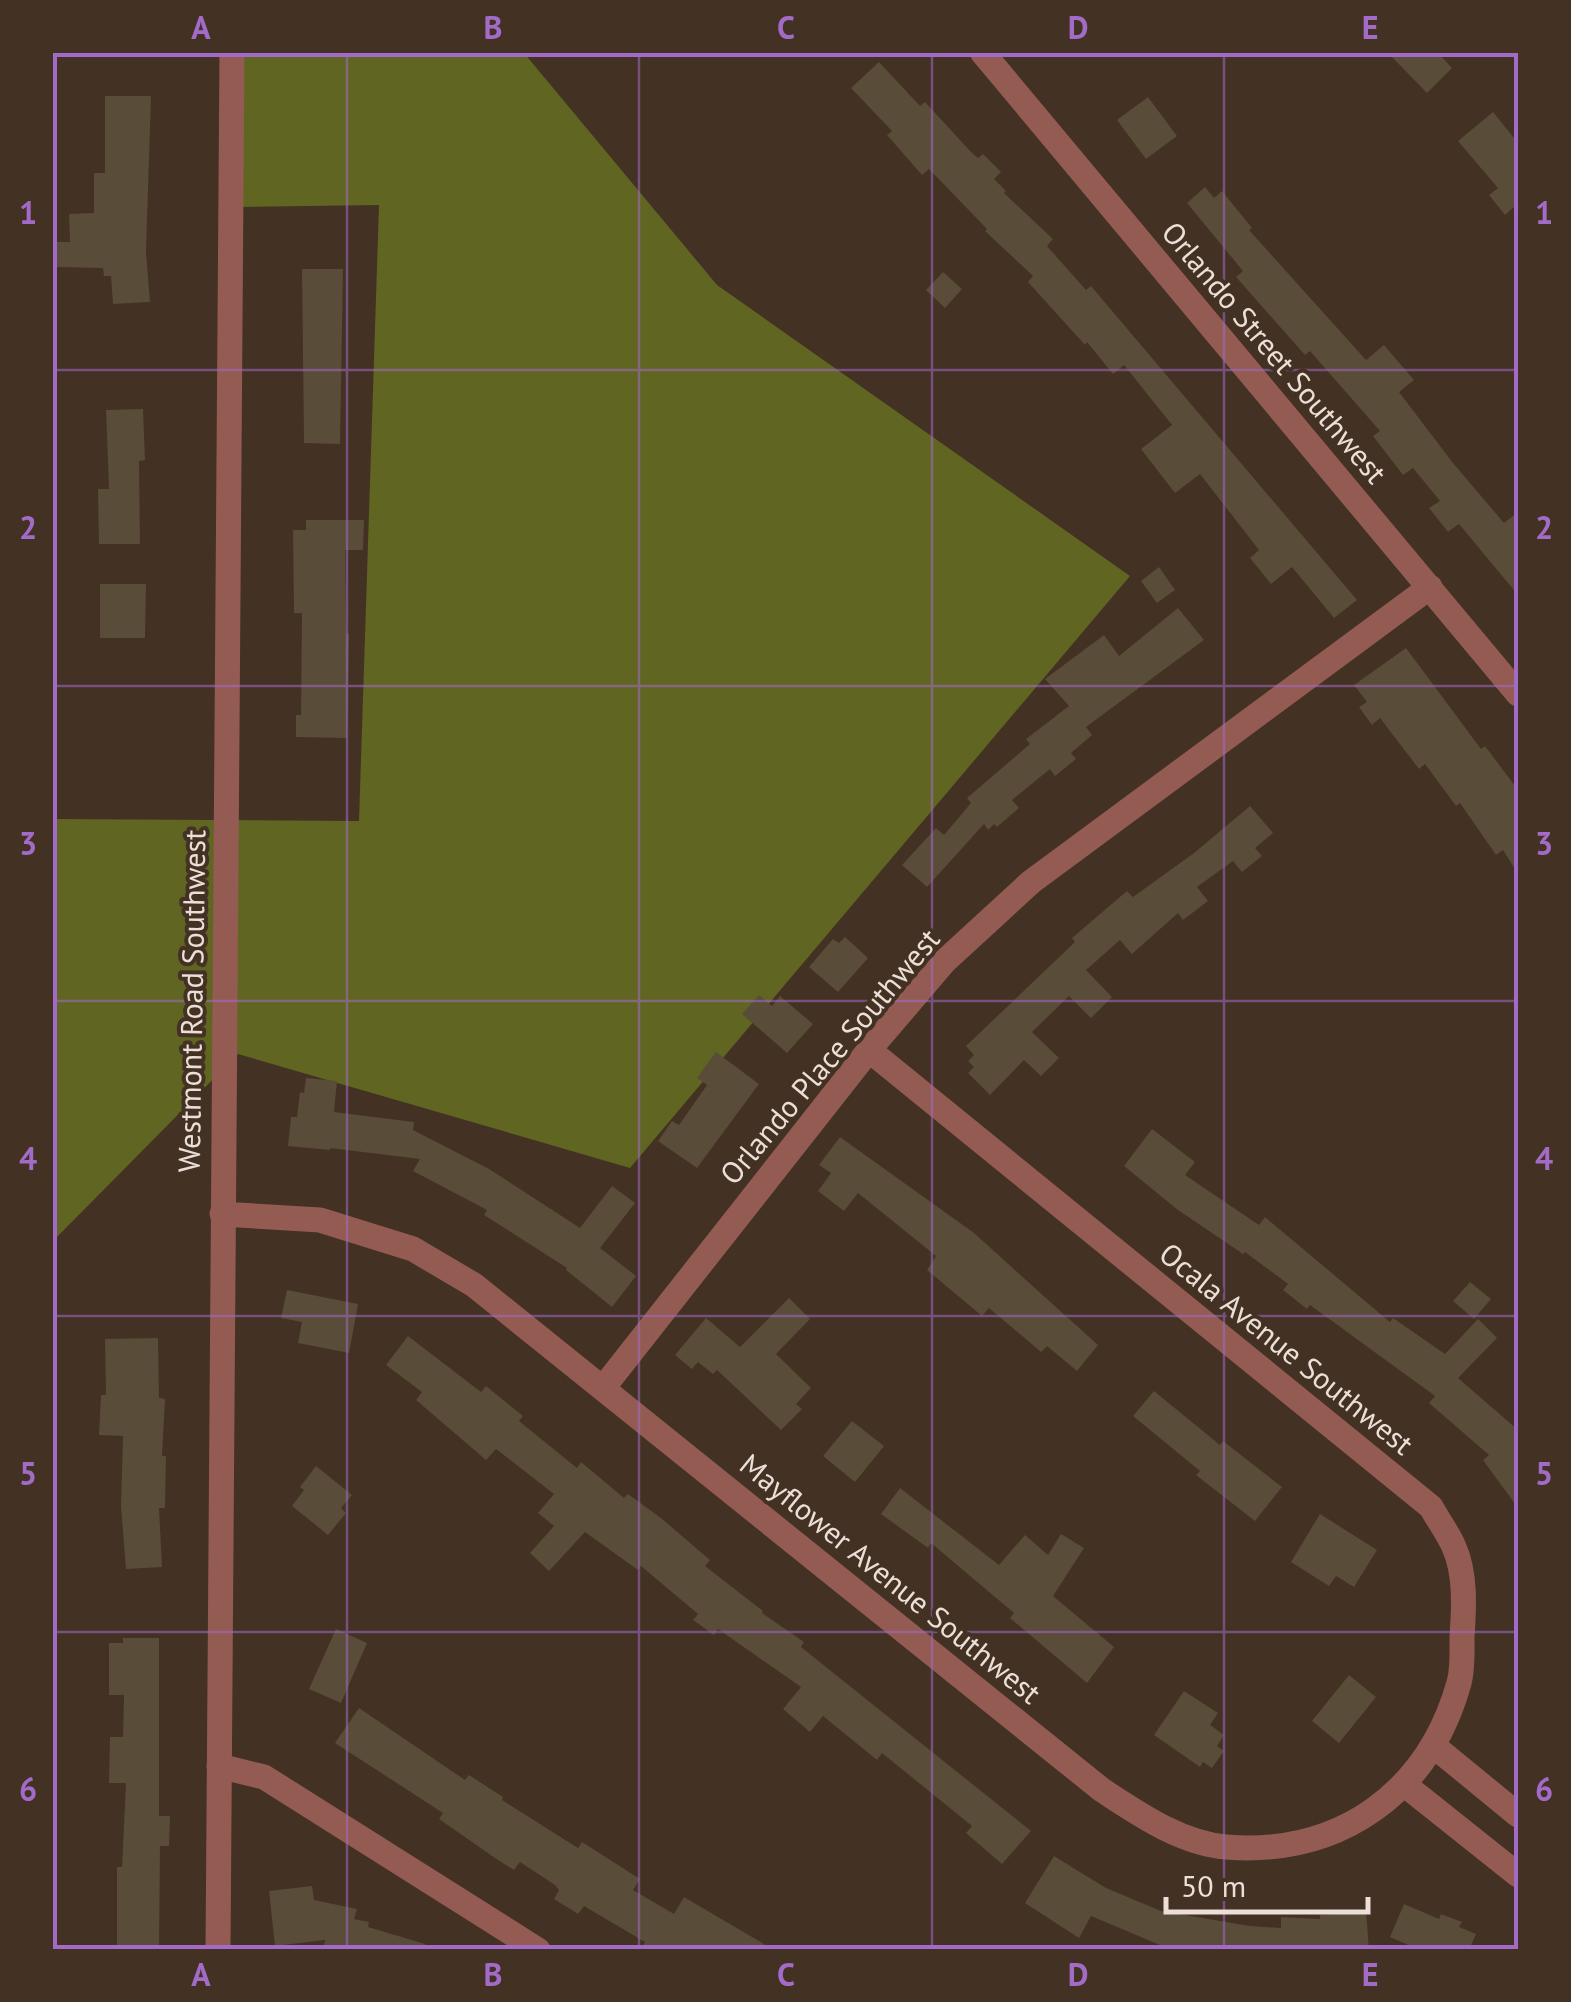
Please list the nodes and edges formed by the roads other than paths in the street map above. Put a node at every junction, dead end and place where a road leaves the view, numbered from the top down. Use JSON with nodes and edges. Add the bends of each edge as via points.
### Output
{"nodes":[{"id":1,"x":232,"y":52,"type":"edge"},
{"id":2,"x":982,"y":52,"type":"edge"},
{"id":3,"x":1430,"y":587,"type":"junction"},
{"id":4,"x":1518,"y":694,"type":"edge"},
{"id":5,"x":868,"y":1050,"type":"junction"},
{"id":6,"x":222,"y":1214,"type":"junction"},
{"id":7,"x":603,"y":1388,"type":"junction"},
{"id":8,"x":1434,"y":1747,"type":"junction"},
{"id":9,"x":219,"y":1766,"type":"junction"},
{"id":10,"x":1405,"y":1785,"type":"junction"},
{"id":11,"x":1518,"y":1815,"type":"edge"},
{"id":12,"x":1518,"y":1875,"type":"edge"},
{"id":13,"x":218,"y":1950,"type":"edge"},
{"id":14,"x":538,"y":1950,"type":"edge"}],
"edges":[{"from":1,"to":6,"type":"street","name":"Westmont Road Southwest"},
{"from":2,"to":3,"type":"street","name":"Orlando Street Southwest"},
{"from":3,"to":4,"type":"street","name":"Orlando Street Southwest"},
{"from":3,"to":5,"type":"street","name":"Orlando Place Southwest","via":[[1032,882],[946,961]]},
{"from":5,"to":7,"type":"street","name":"Orlando Place Southwest"},
{"from":5,"to":8,"type":"street","name":"Ocala Avenue Southwest","via":[[1431,1507],[1456,1549],[1464,1594],[1461,1680]]},
{"from":6,"to":7,"type":"street","name":"Mayflower Avenue Southwest","via":[[320,1220],[413,1248],[474,1284]]},
{"from":6,"to":9,"type":"street","name":"Westmont Road Southwest"},
{"from":7,"to":10,"type":"street","name":"Mayflower Avenue Southwest","via":[[1102,1790],[1160,1827],[1222,1847],[1288,1846],[1350,1826]]},
{"from":8,"to":10,"type":"street","name":"Ocala Avenue Southwest"},
{"from":8,"to":11,"type":"street"},
{"from":9,"to":13,"type":"street","name":"Westmont Road Southwest"},
{"from":9,"to":14,"type":"street","via":[[264,1777]]},
{"from":10,"to":12,"type":"street"}]}
